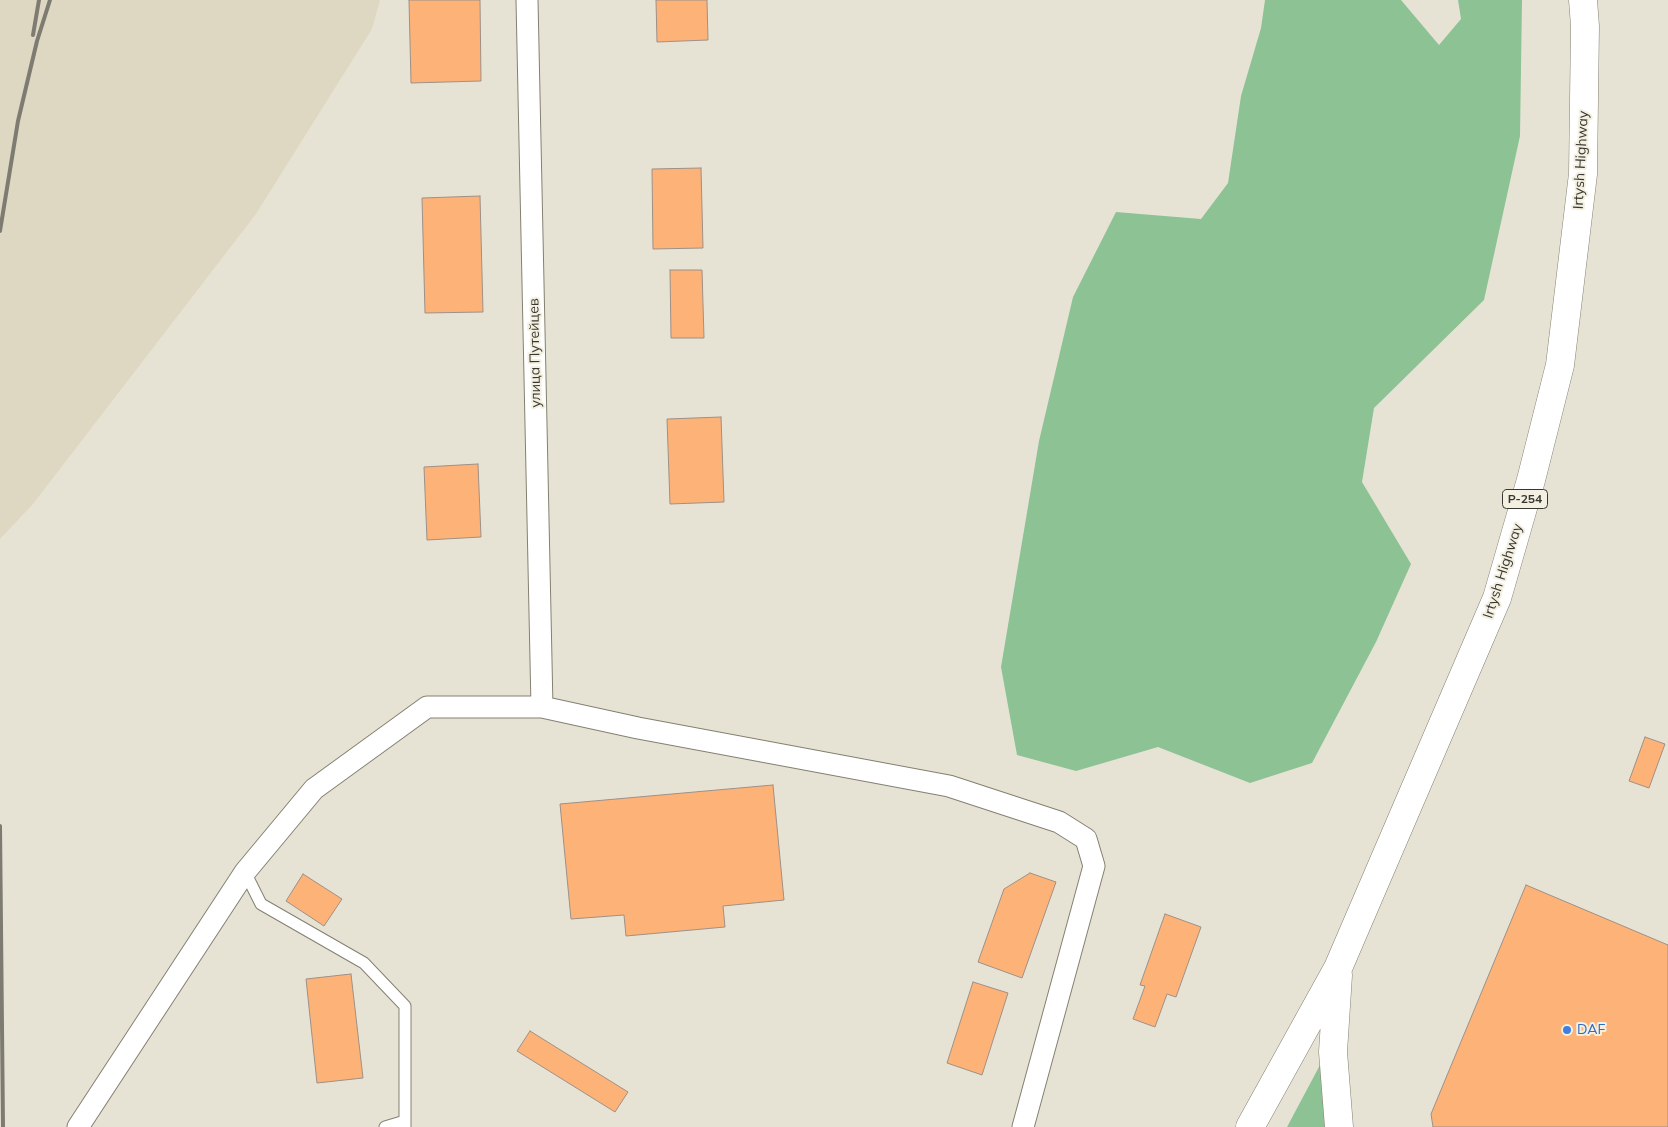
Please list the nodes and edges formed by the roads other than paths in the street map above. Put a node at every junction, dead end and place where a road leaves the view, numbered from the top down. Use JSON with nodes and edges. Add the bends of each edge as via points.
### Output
{"nodes":[{"id":1,"x":527,"y":0,"type":"edge"},
{"id":2,"x":1583,"y":0,"type":"edge"},
{"id":3,"x":542,"y":707,"type":"junction"},
{"id":4,"x":245,"y":872,"type":"junction"},
{"id":5,"x":1338,"y":968,"type":"junction"},
{"id":6,"x":405,"y":1124,"type":"edge"},
{"id":7,"x":78,"y":1127,"type":"edge"},
{"id":8,"x":385,"y":1127,"type":"edge"},
{"id":9,"x":1023,"y":1127,"type":"edge"},
{"id":10,"x":1250,"y":1127,"type":"edge"},
{"id":11,"x":1339,"y":1127,"type":"edge"}],
"edges":[{"from":1,"to":3,"type":"street","name":"улица Путейцев"},
{"from":2,"to":5,"type":"highway","name":"Irtysh Highway","number":"Р-254","via":[[1583,174],[1558,375],[1497,598]]},
{"from":3,"to":4,"type":"street","via":[[427,707],[314,789]]},
{"from":3,"to":9,"type":"street","via":[[949,786],[1059,822],[1086,839],[1094,866]]},
{"from":4,"to":6,"type":"lane","via":[[261,904],[364,964],[405,1006]]},
{"from":4,"to":7,"type":"street"},
{"from":5,"to":10,"type":"highway"},
{"from":5,"to":11,"type":"highway","via":[[1333,1052]]},
{"from":6,"to":8,"type":"lane"}]}
